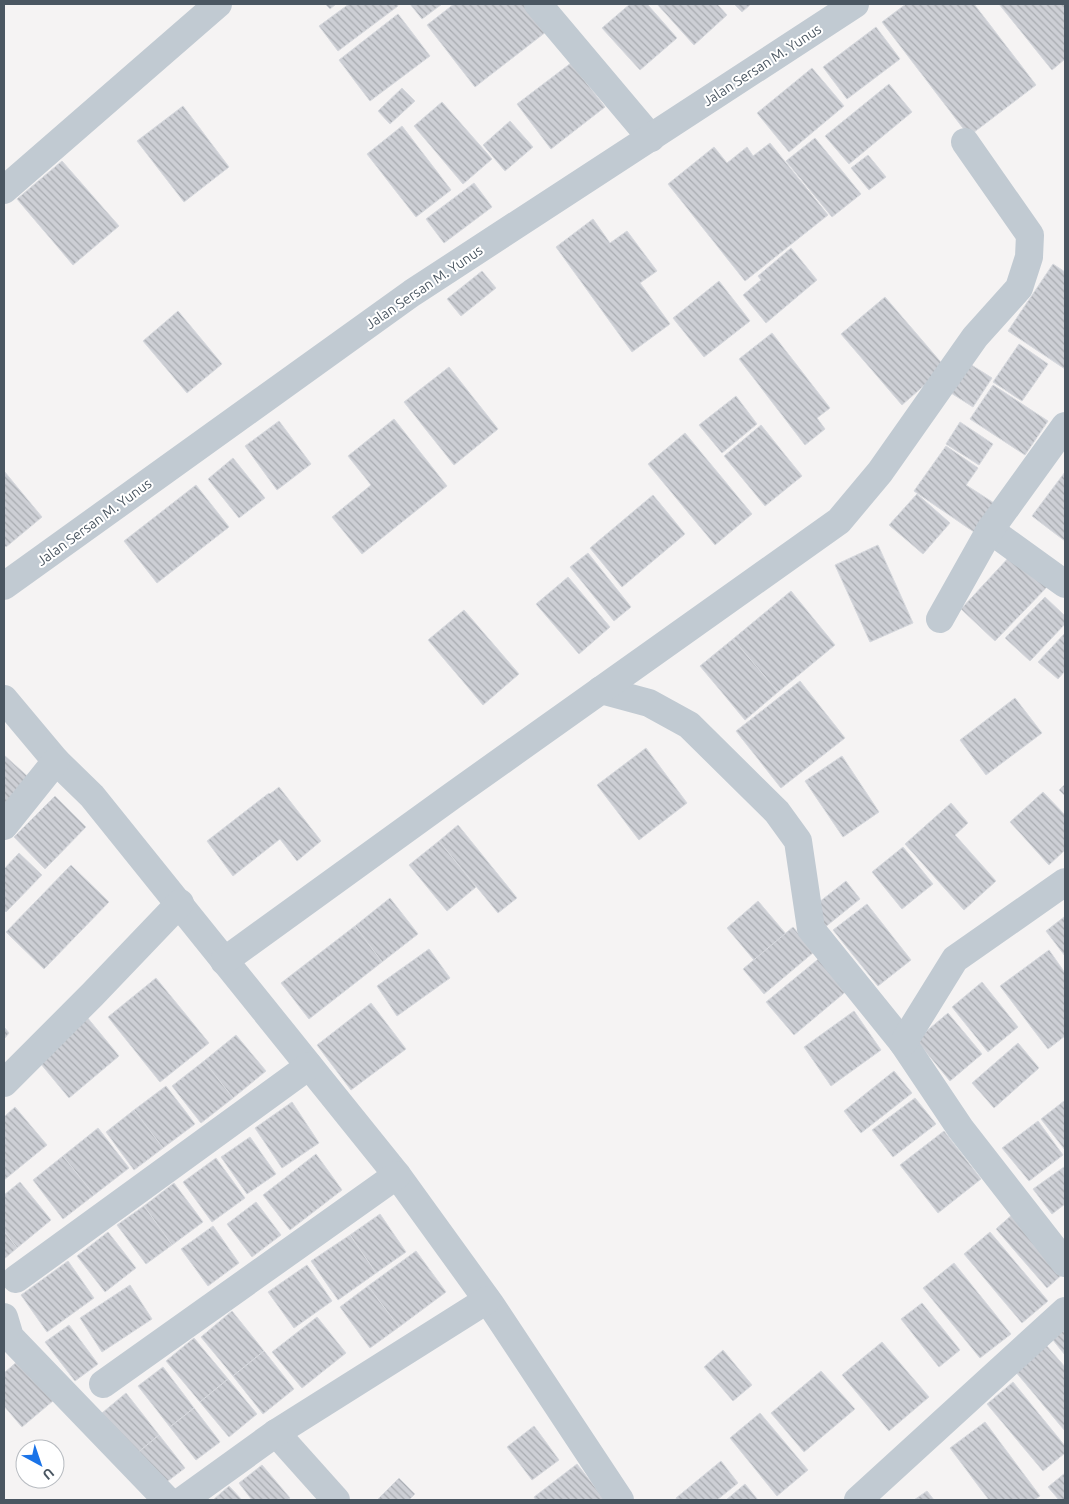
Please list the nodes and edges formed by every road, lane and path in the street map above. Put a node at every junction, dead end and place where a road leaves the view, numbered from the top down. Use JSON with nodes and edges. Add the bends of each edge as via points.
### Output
{"nodes":[{"id":1,"x":218,"y":4,"type":"edge"},
{"id":2,"x":538,"y":4,"type":"edge"},
{"id":3,"x":855,"y":4,"type":"edge"},
{"id":4,"x":651,"y":138,"type":"junction"},
{"id":5,"x":965,"y":142,"type":"dead end"},
{"id":6,"x":4,"y":190,"type":"edge"},
{"id":7,"x":1065,"y":426,"type":"edge"},
{"id":8,"x":990,"y":530,"type":"junction"},
{"id":9,"x":1065,"y":584,"type":"edge"},
{"id":10,"x":4,"y":586,"type":"edge"},
{"id":11,"x":940,"y":619,"type":"dead end"},
{"id":12,"x":601,"y":690,"type":"junction"},
{"id":13,"x":4,"y":699,"type":"edge"},
{"id":14,"x":56,"y":761,"type":"junction"},
{"id":15,"x":4,"y":826,"type":"edge"},
{"id":16,"x":1065,"y":882,"type":"edge"},
{"id":17,"x":180,"y":903,"type":"junction"},
{"id":18,"x":224,"y":961,"type":"junction"},
{"id":19,"x":903,"y":1043,"type":"junction"},
{"id":20,"x":309,"y":1066,"type":"junction"},
{"id":21,"x":4,"y":1083,"type":"edge"},
{"id":22,"x":397,"y":1175,"type":"junction"},
{"id":23,"x":1065,"y":1263,"type":"edge"},
{"id":24,"x":16,"y":1279,"type":"dead end"},
{"id":25,"x":487,"y":1300,"type":"junction"},
{"id":26,"x":1065,"y":1311,"type":"edge"},
{"id":27,"x":6,"y":1333,"type":"edge"},
{"id":28,"x":103,"y":1384,"type":"dead end"},
{"id":29,"x":276,"y":1434,"type":"junction"},
{"id":30,"x":167,"y":1500,"type":"edge"},
{"id":31,"x":182,"y":1500,"type":"edge"},
{"id":32,"x":336,"y":1500,"type":"edge"},
{"id":33,"x":620,"y":1500,"type":"edge"},
{"id":34,"x":858,"y":1500,"type":"edge"}],
"edges":[{"from":1,"to":6,"type":"street"},
{"from":2,"to":4,"type":"street"},
{"from":3,"to":4,"type":"street","name":"Jalan Sersan M. Yunus"},
{"from":4,"to":10,"type":"street","name":"Jalan Sersan M. Yunus","via":[[412,293]]},
{"from":5,"to":12,"type":"street","via":[[1030,235],[1029,256],[1019,288],[975,337],[880,472],[839,522]]},
{"from":7,"to":8,"type":"street"},
{"from":8,"to":9,"type":"street"},
{"from":8,"to":11,"type":"street"},
{"from":12,"to":18,"type":"street"},
{"from":12,"to":19,"type":"street","via":[[649,703],[689,725],[777,812],[798,841],[811,928]]},
{"from":13,"to":14,"type":"street"},
{"from":14,"to":15,"type":"street"},
{"from":14,"to":17,"type":"street","via":[[92,796]]},
{"from":16,"to":19,"type":"street","via":[[955,959]]},
{"from":17,"to":18,"type":"street"},
{"from":17,"to":21,"type":"street"},
{"from":18,"to":20,"type":"street"},
{"from":19,"to":23,"type":"street","via":[[960,1128]]},
{"from":20,"to":22,"type":"street"},
{"from":20,"to":24,"type":"street"},
{"from":22,"to":25,"type":"street"},
{"from":22,"to":28,"type":"street"},
{"from":25,"to":29,"type":"street"},
{"from":25,"to":33,"type":"street"},
{"from":26,"to":34,"type":"street"},
{"from":27,"to":30,"type":"street"},
{"from":29,"to":31,"type":"street"},
{"from":29,"to":32,"type":"street"}]}
